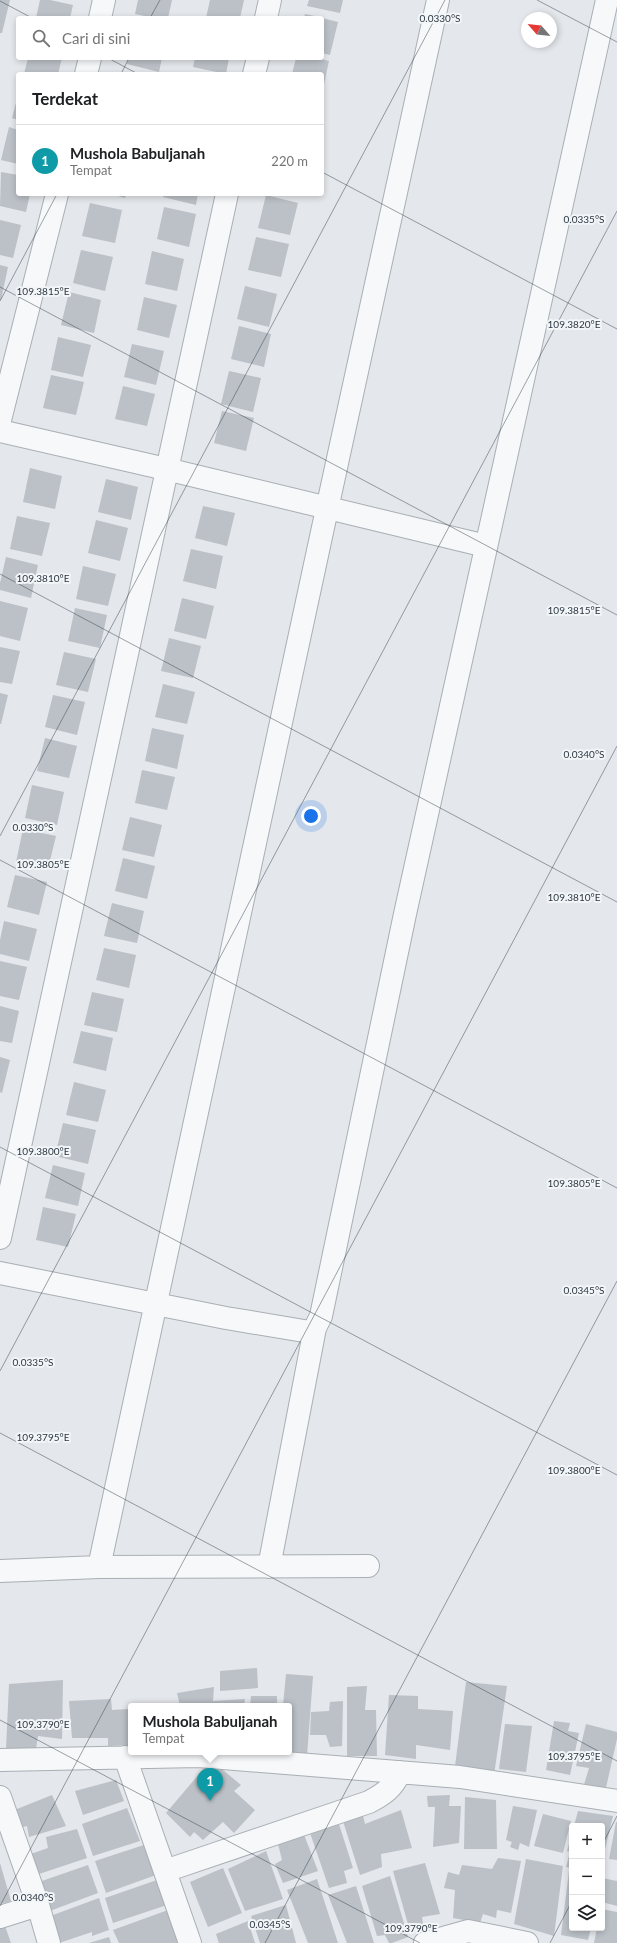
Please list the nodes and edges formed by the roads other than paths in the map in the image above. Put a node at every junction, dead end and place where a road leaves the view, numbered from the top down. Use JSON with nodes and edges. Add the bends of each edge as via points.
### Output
{"nodes":[{"id":1,"x":104,"y":0,"type":"edge"},
{"id":2,"x":270,"y":0,"type":"edge"},
{"id":3,"x":438,"y":0,"type":"edge"},
{"id":4,"x":607,"y":0,"type":"edge"},
{"id":5,"x":100,"y":16,"type":"edge"},
{"id":6,"x":266,"y":16,"type":"edge"},
{"id":7,"x":90,"y":60,"type":"edge"},
{"id":8,"x":258,"y":60,"type":"edge"},
{"id":9,"x":86,"y":72,"type":"edge"},
{"id":10,"x":254,"y":72,"type":"edge"},
{"id":11,"x":56,"y":196,"type":"edge"},
{"id":12,"x":227,"y":196,"type":"edge"},
{"id":13,"x":0,"y":420,"type":"edge"},
{"id":14,"x":0,"y":431,"type":"edge"},
{"id":15,"x":166,"y":469,"type":"junction"},
{"id":16,"x":327,"y":509,"type":"junction"},
{"id":17,"x":486,"y":546,"type":"junction"},
{"id":18,"x":0,"y":1238,"type":"edge"},
{"id":19,"x":0,"y":1273,"type":"edge"},
{"id":20,"x":156,"y":1303,"type":"junction"},
{"id":21,"x":316,"y":1328,"type":"junction"},
{"id":22,"x":368,"y":1566,"type":"dead end"},
{"id":23,"x":100,"y":1567,"type":"junction"},
{"id":24,"x":269,"y":1567,"type":"junction"},
{"id":25,"x":0,"y":1571,"type":"edge"},
{"id":26,"x":125,"y":1757,"type":"junction"},
{"id":27,"x":0,"y":1760,"type":"edge"},
{"id":28,"x":400,"y":1772,"type":"junction"},
{"id":29,"x":0,"y":1797,"type":"edge"},
{"id":30,"x":617,"y":1801,"type":"edge"},
{"id":31,"x":165,"y":1871,"type":"junction"},
{"id":32,"x":38,"y":1905,"type":"junction"},
{"id":33,"x":0,"y":1917,"type":"edge"},
{"id":34,"x":49,"y":1943,"type":"edge"},
{"id":35,"x":190,"y":1943,"type":"edge"},
{"id":36,"x":425,"y":1943,"type":"edge"},
{"id":37,"x":527,"y":1943,"type":"edge"}],
"edges":[{"from":1,"to":5,"type":"street"},
{"from":2,"to":6,"type":"street"},
{"from":3,"to":16,"type":"street"},
{"from":4,"to":17,"type":"street"},
{"from":7,"to":9,"type":"street"},
{"from":8,"to":10,"type":"street"},
{"from":11,"to":13,"type":"street"},
{"from":12,"to":15,"type":"street"},
{"from":14,"to":15,"type":"street"},
{"from":15,"to":16,"type":"street"},
{"from":15,"to":18,"type":"street"},
{"from":16,"to":17,"type":"street"},
{"from":16,"to":20,"type":"street"},
{"from":17,"to":21,"type":"street","via":[[405,914],[321,1316]]},
{"from":19,"to":20,"type":"street"},
{"from":20,"to":21,"type":"street","via":[[310,1332]]},
{"from":20,"to":23,"type":"street"},
{"from":21,"to":24,"type":"street"},
{"from":22,"to":24,"type":"street"},
{"from":23,"to":24,"type":"street"},
{"from":23,"to":25,"type":"street"},
{"from":26,"to":27,"type":"street"},
{"from":26,"to":28,"type":"street","via":[[198,1756]]},
{"from":26,"to":31,"type":"street"},
{"from":28,"to":30,"type":"street","via":[[460,1777]]},
{"from":28,"to":31,"type":"street","via":[[395,1784],[369,1802]]},
{"from":29,"to":32,"type":"street"},
{"from":31,"to":35,"type":"street"},
{"from":32,"to":33,"type":"street"},
{"from":32,"to":34,"type":"street"},
{"from":36,"to":37,"type":"street","via":[[468,1931]]}]}
